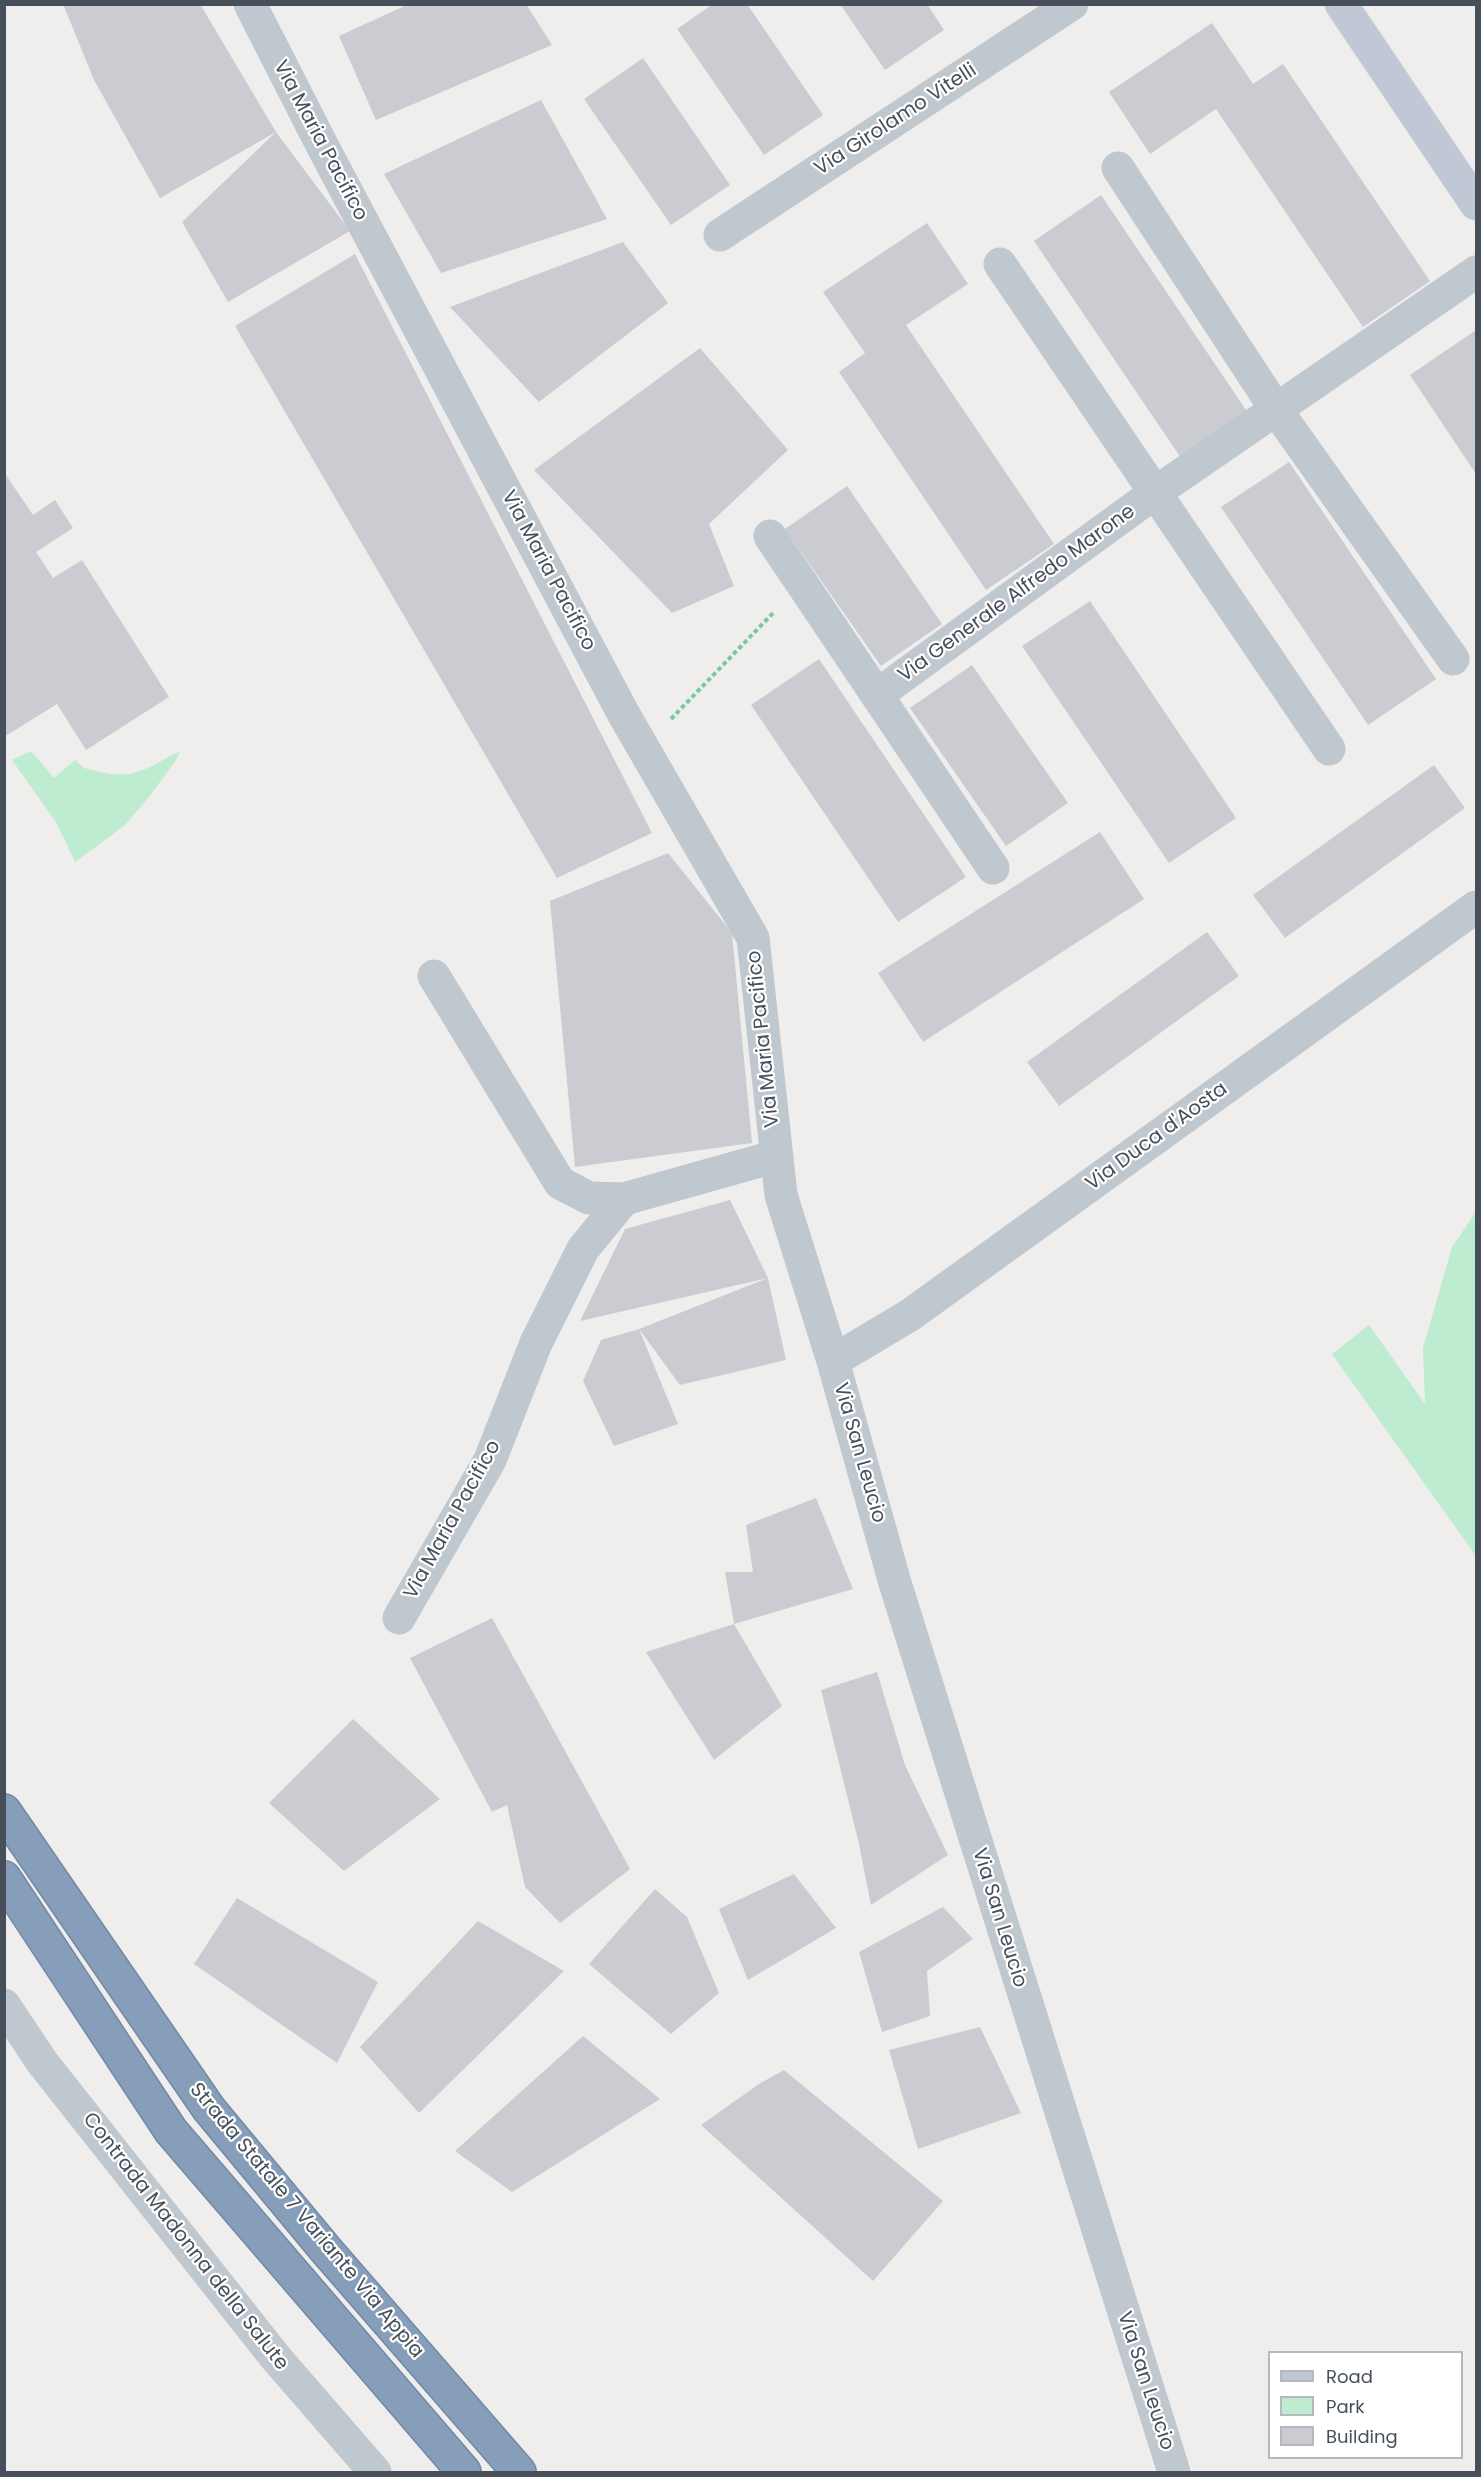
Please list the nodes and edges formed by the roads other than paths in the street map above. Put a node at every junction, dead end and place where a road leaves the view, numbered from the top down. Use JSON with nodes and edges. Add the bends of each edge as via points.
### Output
{"nodes":[{"id":1,"x":250,"y":4,"type":"edge"},
{"id":2,"x":1072,"y":4,"type":"edge"},
{"id":3,"x":1341,"y":4,"type":"edge"},
{"id":4,"x":1118,"y":168,"type":"dead end"},
{"id":5,"x":1476,"y":204,"type":"edge"},
{"id":6,"x":720,"y":236,"type":"dead end"},
{"id":7,"x":1000,"y":264,"type":"dead end"},
{"id":8,"x":1476,"y":272,"type":"edge"},
{"id":9,"x":1275,"y":408,"type":"junction"},
{"id":10,"x":1156,"y":492,"type":"junction"},
{"id":11,"x":770,"y":536,"type":"dead end"},
{"id":12,"x":1453,"y":659,"type":"dead end"},
{"id":13,"x":877,"y":695,"type":"junction"},
{"id":14,"x":1329,"y":749,"type":"dead end"},
{"id":15,"x":993,"y":868,"type":"dead end"},
{"id":16,"x":1476,"y":907,"type":"edge"},
{"id":17,"x":434,"y":976,"type":"dead end"},
{"id":18,"x":777,"y":1156,"type":"junction"},
{"id":19,"x":624,"y":1199,"type":"junction"},
{"id":20,"x":833,"y":1361,"type":"junction"},
{"id":21,"x":399,"y":1618,"type":"dead end"},
{"id":22,"x":4,"y":1810,"type":"edge"},
{"id":23,"x":4,"y":1878,"type":"edge"},
{"id":24,"x":4,"y":2005,"type":"edge"},
{"id":25,"x":375,"y":2472,"type":"edge"},
{"id":26,"x":464,"y":2472,"type":"edge"},
{"id":27,"x":519,"y":2472,"type":"edge"},
{"id":28,"x":1174,"y":2472,"type":"edge"}],
"edges":[{"from":1,"to":18,"type":"street","name":"Via Maria Pacifico","via":[[643,748],[753,938]]},
{"from":2,"to":6,"type":"street","name":"Via Girolamo Vitelli"},
{"from":3,"to":5,"type":"main road"},
{"from":4,"to":9,"type":"street"},
{"from":7,"to":10,"type":"street","name":"Via Generale Alfredo Marone"},
{"from":8,"to":9,"type":"street","name":"Via Generale Alfredo Marone"},
{"from":9,"to":10,"type":"street","name":"Via Generale Alfredo Marone"},
{"from":9,"to":12,"type":"street"},
{"from":10,"to":13,"type":"street","name":"Via Generale Alfredo Marone"},
{"from":10,"to":14,"type":"street","name":"Via Generale Alfredo Marone"},
{"from":11,"to":13,"type":"street","name":"Via Generale Alfredo Marone"},
{"from":13,"to":15,"type":"street","name":"Via Generale Alfredo Marone"},
{"from":16,"to":20,"type":"street","name":"Via Duca d'Aosta","via":[[910,1315]]},
{"from":17,"to":19,"type":"street","name":"Via Maria Pacifico","via":[[560,1183],[589,1197]]},
{"from":18,"to":19,"type":"street","name":"Via Maria Pacifico"},
{"from":18,"to":20,"type":"street","name":"Via Maria Pacifico","via":[[781,1195]]},
{"from":19,"to":21,"type":"street","name":"Via Maria Pacifico","via":[[583,1249],[536,1343],[490,1460]]},
{"from":20,"to":28,"type":"street","name":"Via San Leucio","via":[[895,1583]]},
{"from":22,"to":27,"type":"highway","name":"Strada Statale 7 Variante Via Appia","via":[[209,2109]]},
{"from":23,"to":26,"type":"highway","via":[[171,2131]]},
{"from":24,"to":25,"type":"street","name":"Contrada Madonna della Salute","via":[[42,2062],[276,2358]]}]}
